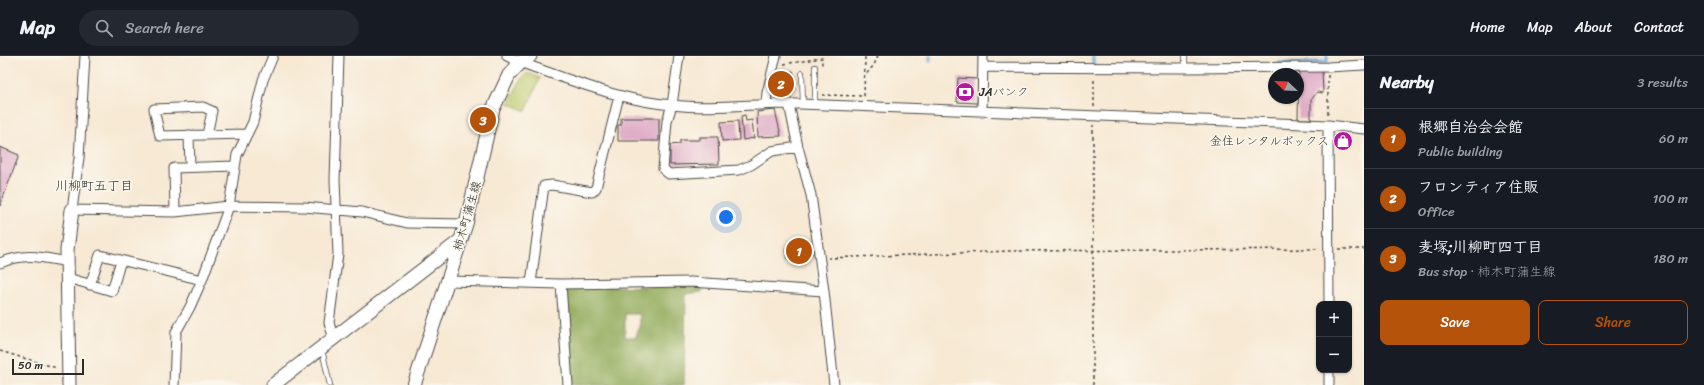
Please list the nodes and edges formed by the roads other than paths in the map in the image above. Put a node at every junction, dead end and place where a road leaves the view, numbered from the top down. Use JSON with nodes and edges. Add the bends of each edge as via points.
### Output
{"nodes":[{"id":1,"x":85,"y":56,"type":"edge"},
{"id":2,"x":273,"y":56,"type":"edge"},
{"id":3,"x":339,"y":56,"type":"edge"},
{"id":4,"x":507,"y":56,"type":"edge"},
{"id":5,"x":679,"y":56,"type":"edge"},
{"id":6,"x":983,"y":56,"type":"edge"},
{"id":7,"x":1185,"y":56,"type":"edge"},
{"id":8,"x":779,"y":58,"type":"edge"},
{"id":9,"x":526,"y":59,"type":"edge"},
{"id":10,"x":1364,"y":65,"type":"edge"},
{"id":11,"x":983,"y":66,"type":"junction"},
{"id":12,"x":815,"y":67,"type":"dead end"},
{"id":13,"x":1185,"y":68,"type":"junction"},
{"id":14,"x":802,"y":73,"type":"dead end"},
{"id":15,"x":619,"y":96,"type":"junction"},
{"id":16,"x":766,"y":104,"type":"junction"},
{"id":17,"x":789,"y":104,"type":"junction"},
{"id":18,"x":672,"y":105,"type":"junction"},
{"id":19,"x":803,"y":105,"type":"junction"},
{"id":20,"x":815,"y":105,"type":"junction"},
{"id":21,"x":982,"y":112,"type":"junction"},
{"id":22,"x":1328,"y":126,"type":"junction"},
{"id":23,"x":1364,"y":129,"type":"edge"},
{"id":24,"x":247,"y":134,"type":"junction"},
{"id":25,"x":189,"y":135,"type":"junction"},
{"id":26,"x":207,"y":135,"type":"junction"},
{"id":27,"x":798,"y":146,"type":"junction"},
{"id":28,"x":235,"y":166,"type":"junction"},
{"id":29,"x":190,"y":168,"type":"junction"},
{"id":30,"x":229,"y":206,"type":"junction"},
{"id":31,"x":72,"y":210,"type":"junction"},
{"id":32,"x":336,"y":210,"type":"junction"},
{"id":33,"x":175,"y":212,"type":"junction"},
{"id":34,"x":466,"y":224,"type":"junction"},
{"id":35,"x":461,"y":240,"type":"junction"},
{"id":36,"x":121,"y":260,"type":"junction"},
{"id":37,"x":67,"y":262,"type":"junction"},
{"id":38,"x":0,"y":263,"type":"edge"},
{"id":39,"x":68,"y":278,"type":"junction"},
{"id":40,"x":202,"y":280,"type":"junction"},
{"id":41,"x":448,"y":281,"type":"junction"},
{"id":42,"x":531,"y":283,"type":"junction"},
{"id":43,"x":561,"y":284,"type":"junction"},
{"id":44,"x":90,"y":285,"type":"junction"},
{"id":45,"x":824,"y":291,"type":"junction"},
{"id":46,"x":1329,"y":301,"type":"edge"},
{"id":47,"x":334,"y":339,"type":"junction"},
{"id":48,"x":322,"y":348,"type":"junction"},
{"id":49,"x":1329,"y":373,"type":"edge"},
{"id":50,"x":69,"y":385,"type":"edge"},
{"id":51,"x":174,"y":385,"type":"edge"},
{"id":52,"x":273,"y":385,"type":"edge"},
{"id":53,"x":330,"y":385,"type":"edge"},
{"id":54,"x":414,"y":385,"type":"edge"},
{"id":55,"x":568,"y":385,"type":"edge"},
{"id":56,"x":834,"y":385,"type":"edge"},
{"id":57,"x":1329,"y":385,"type":"edge"}],
"edges":[{"from":1,"to":31,"type":"street","via":[[79,158]]},
{"from":2,"to":24,"type":"street"},
{"from":3,"to":32,"type":"street"},
{"from":4,"to":9,"type":"street"},
{"from":5,"to":18,"type":"street"},
{"from":6,"to":11,"type":"street"},
{"from":7,"to":13,"type":"lane"},
{"from":8,"to":16,"type":"street","via":[[767,93]]},
{"from":9,"to":15,"type":"street"},
{"from":9,"to":34,"type":"street","name":"柿木町蒲生線","via":[[509,75],[493,110]]},
{"from":10,"to":13,"type":"street"},
{"from":11,"to":13,"type":"street"},
{"from":11,"to":21,"type":"street"},
{"from":12,"to":20,"type":"lane"},
{"from":14,"to":19,"type":"lane"},
{"from":15,"to":18,"type":"street"},
{"from":15,"to":42,"type":"street","via":[[596,188],[592,192],[544,186]]},
{"from":16,"to":17,"type":"street"},
{"from":16,"to":18,"type":"street","via":[[717,107]]},
{"from":17,"to":19,"type":"street"},
{"from":17,"to":27,"type":"street"},
{"from":18,"to":27,"type":"street","via":[[667,121],[664,169],[669,174],[739,170],[772,150]]},
{"from":19,"to":20,"type":"street"},
{"from":20,"to":21,"type":"street"},
{"from":21,"to":22,"type":"street"},
{"from":22,"to":23,"type":"street"},
{"from":22,"to":46,"type":"street"},
{"from":24,"to":26,"type":"street"},
{"from":24,"to":28,"type":"street","via":[[237,154]]},
{"from":25,"to":26,"type":"street"},
{"from":25,"to":26,"type":"street","via":[[160,136],[154,109],[203,107],[212,111]]},
{"from":25,"to":29,"type":"street"},
{"from":27,"to":45,"type":"street","via":[[811,195]]},
{"from":28,"to":29,"type":"street"},
{"from":28,"to":30,"type":"street"},
{"from":29,"to":33,"type":"street","via":[[174,168]]},
{"from":30,"to":32,"type":"street"},
{"from":30,"to":33,"type":"street"},
{"from":30,"to":40,"type":"street"},
{"from":31,"to":33,"type":"street"},
{"from":31,"to":37,"type":"street"},
{"from":32,"to":34,"type":"street","via":[[362,212],[408,223]]},
{"from":32,"to":47,"type":"street","via":[[338,254],[329,323]]},
{"from":34,"to":35,"type":"street","name":"柿木町蒲生線"},
{"from":35,"to":41,"type":"street","name":"柿木町蒲生線"},
{"from":35,"to":47,"type":"street"},
{"from":36,"to":40,"type":"street"},
{"from":36,"to":44,"type":"street","via":[[100,255]]},
{"from":36,"to":44,"type":"street","via":[[112,291]]},
{"from":37,"to":38,"type":"street","via":[[31,255]]},
{"from":37,"to":39,"type":"street"},
{"from":39,"to":44,"type":"street"},
{"from":39,"to":50,"type":"street"},
{"from":40,"to":51,"type":"street","via":[[176,332]]},
{"from":41,"to":42,"type":"street"},
{"from":41,"to":54,"type":"street","name":"柿木町蒲生線"},
{"from":42,"to":43,"type":"street"},
{"from":43,"to":45,"type":"street","via":[[691,282]]},
{"from":43,"to":55,"type":"street"},
{"from":45,"to":56,"type":"street"},
{"from":47,"to":48,"type":"street"},
{"from":48,"to":52,"type":"street"},
{"from":48,"to":53,"type":"lane"},
{"from":49,"to":57,"type":"street"}]}
